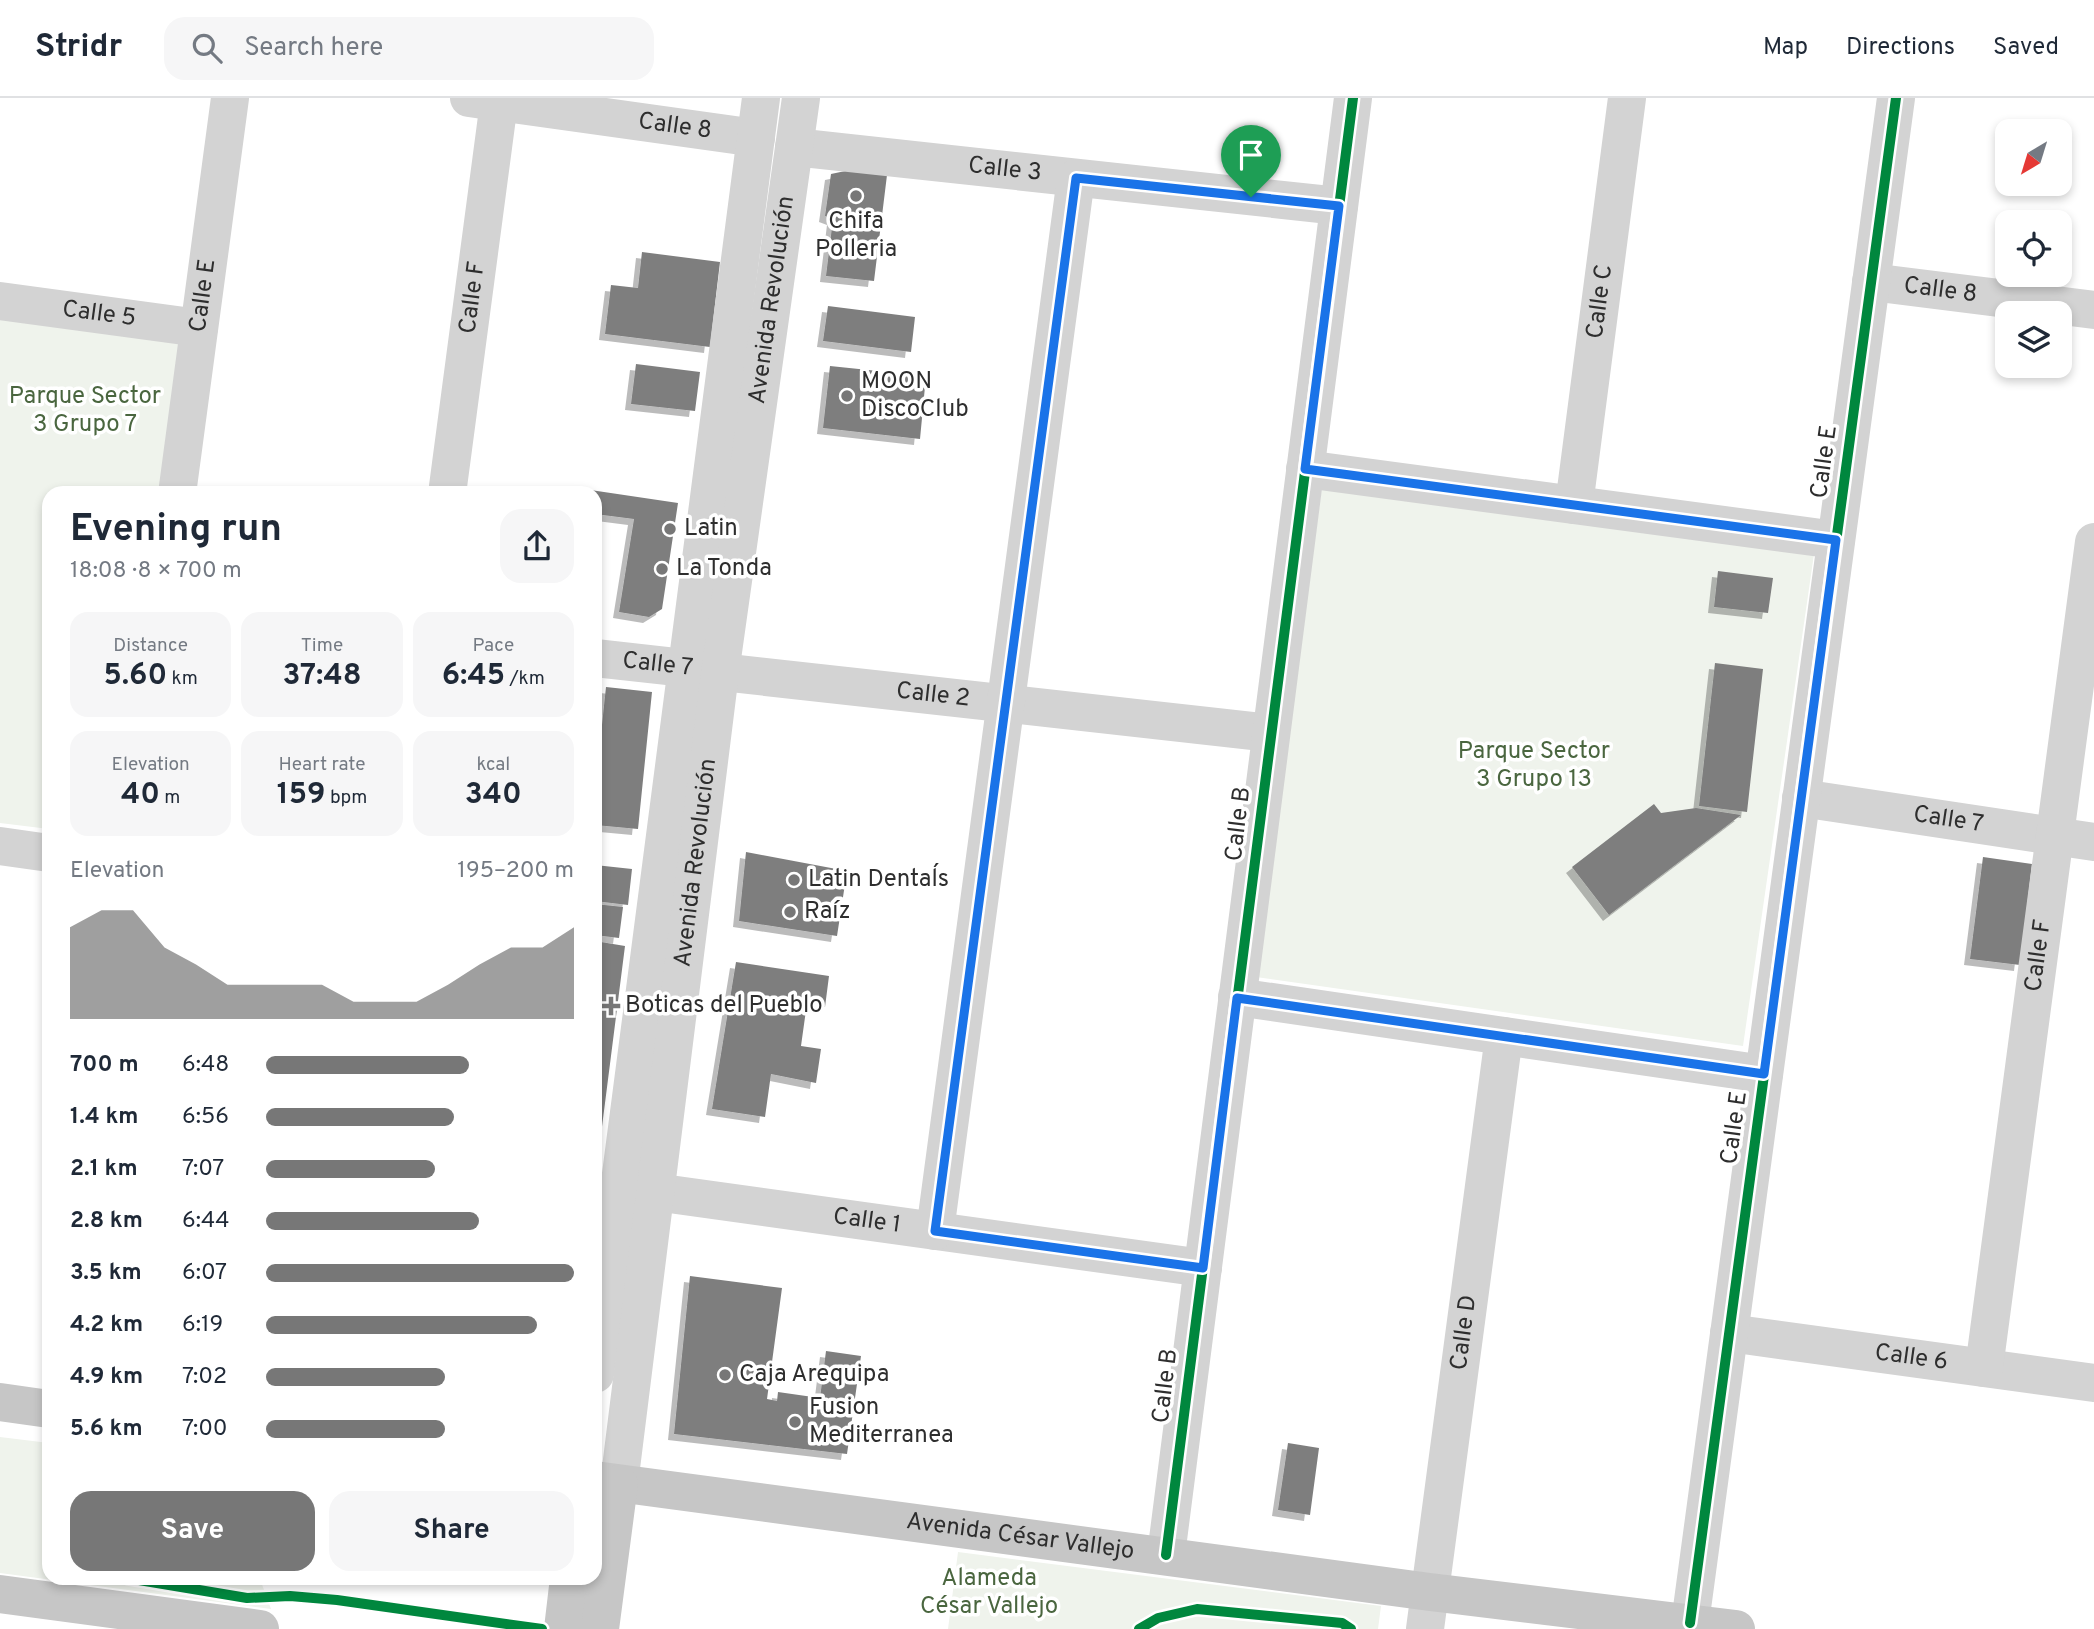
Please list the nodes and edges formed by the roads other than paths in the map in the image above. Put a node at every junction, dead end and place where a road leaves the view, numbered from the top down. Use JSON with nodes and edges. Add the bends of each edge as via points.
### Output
{"nodes":[{"id":1,"x":229,"y":98,"type":"edge"},
{"id":2,"x":761,"y":98,"type":"edge"},
{"id":3,"x":801,"y":98,"type":"edge"},
{"id":4,"x":1353,"y":98,"type":"edge"},
{"id":5,"x":1627,"y":98,"type":"edge"},
{"id":6,"x":1896,"y":98,"type":"edge"},
{"id":7,"x":484,"y":100,"type":"edge"},
{"id":8,"x":756,"y":138,"type":"junction"},
{"id":9,"x":794,"y":147,"type":"junction"},
{"id":10,"x":1076,"y":178,"type":"junction"},
{"id":11,"x":1339,"y":206,"type":"junction"},
{"id":12,"x":1871,"y":282,"type":"junction"},
{"id":13,"x":0,"y":301,"type":"edge"},
{"id":14,"x":2094,"y":310,"type":"edge"},
{"id":15,"x":199,"y":328,"type":"junction"},
{"id":16,"x":1305,"y":469,"type":"junction"},
{"id":17,"x":178,"y":486,"type":"edge"},
{"id":18,"x":448,"y":486,"type":"edge"},
{"id":19,"x":1574,"y":505,"type":"junction"},
{"id":20,"x":1836,"y":540,"type":"junction"},
{"id":21,"x":2094,"y":542,"type":"edge"},
{"id":22,"x":602,"y":659,"type":"edge"},
{"id":23,"x":703,"y":672,"type":"junction"},
{"id":24,"x":1005,"y":705,"type":"junction"},
{"id":25,"x":1271,"y":733,"type":"junction"},
{"id":26,"x":1801,"y":797,"type":"junction"},
{"id":27,"x":2055,"y":836,"type":"junction"},
{"id":28,"x":2094,"y":842,"type":"edge"},
{"id":29,"x":0,"y":846,"type":"edge"},
{"id":30,"x":42,"y":852,"type":"edge"},
{"id":31,"x":1237,"y":998,"type":"junction"},
{"id":32,"x":1504,"y":1036,"type":"junction"},
{"id":33,"x":1764,"y":1074,"type":"junction"},
{"id":34,"x":623,"y":1190,"type":"edge"},
{"id":35,"x":935,"y":1231,"type":"junction"},
{"id":36,"x":1203,"y":1268,"type":"junction"},
{"id":37,"x":602,"y":1328,"type":"edge"},
{"id":38,"x":1729,"y":1333,"type":"junction"},
{"id":39,"x":1984,"y":1368,"type":"junction"},
{"id":40,"x":2094,"y":1383,"type":"edge"},
{"id":41,"x":0,"y":1402,"type":"edge"},
{"id":42,"x":42,"y":1408,"type":"edge"},
{"id":43,"x":607,"y":1482,"type":"edge"},
{"id":44,"x":1166,"y":1555,"type":"junction"},
{"id":45,"x":568,"y":1585,"type":"edge"},
{"id":46,"x":1430,"y":1592,"type":"junction"},
{"id":47,"x":0,"y":1594,"type":"edge"},
{"id":48,"x":1690,"y":1623,"type":"junction"},
{"id":49,"x":260,"y":1629,"type":"edge"},
{"id":50,"x":563,"y":1629,"type":"edge"},
{"id":51,"x":600,"y":1629,"type":"edge"},
{"id":52,"x":1425,"y":1629,"type":"edge"},
{"id":53,"x":1736,"y":1629,"type":"edge"}],
"edges":[{"from":1,"to":15,"type":"street","name":"Calle E"},
{"from":2,"to":8,"type":"street","name":"Avenida Revolución"},
{"from":3,"to":9,"type":"street","name":"Avenida Revolución"},
{"from":4,"to":11,"type":"street","name":"Calle B"},
{"from":5,"to":19,"type":"street","name":"Calle C"},
{"from":6,"to":12,"type":"street","name":"Calle E"},
{"from":7,"to":8,"type":"street","name":"Calle 8"},
{"from":7,"to":18,"type":"street","name":"Calle F"},
{"from":8,"to":23,"type":"street","name":"Avenida Revolución"},
{"from":9,"to":10,"type":"street","name":"Calle 3"},
{"from":9,"to":23,"type":"street","name":"Avenida Revolución"},
{"from":10,"to":11,"type":"street","name":"Calle 3"},
{"from":10,"to":24,"type":"street"},
{"from":11,"to":16,"type":"street","name":"Calle B"},
{"from":12,"to":14,"type":"street","name":"Calle 8"},
{"from":12,"to":20,"type":"street","name":"Calle E"},
{"from":13,"to":15,"type":"street","name":"Calle 5"},
{"from":15,"to":17,"type":"street","name":"Calle E"},
{"from":16,"to":19,"type":"street"},
{"from":16,"to":25,"type":"street","name":"Calle B"},
{"from":19,"to":20,"type":"street"},
{"from":20,"to":26,"type":"street","name":"Calle E"},
{"from":21,"to":27,"type":"street","name":"Calle F"},
{"from":22,"to":23,"type":"street","name":"Calle 7"},
{"from":23,"to":24,"type":"street","name":"Calle 2"},
{"from":23,"to":34,"type":"street","name":"Avenida Revolución"},
{"from":24,"to":25,"type":"street","name":"Calle 2"},
{"from":24,"to":35,"type":"street"},
{"from":25,"to":31,"type":"street","name":"Calle B"},
{"from":26,"to":27,"type":"street","name":"Calle 7"},
{"from":26,"to":33,"type":"street","name":"Calle E"},
{"from":27,"to":28,"type":"street","name":"Calle 7"},
{"from":27,"to":39,"type":"street","name":"Calle F"},
{"from":29,"to":30,"type":"street"},
{"from":31,"to":32,"type":"street"},
{"from":31,"to":36,"type":"street","name":"Calle B"},
{"from":32,"to":33,"type":"street"},
{"from":32,"to":46,"type":"street","name":"Calle D"},
{"from":33,"to":38,"type":"street","name":"Calle E"},
{"from":34,"to":35,"type":"street","name":"Calle 1"},
{"from":34,"to":37,"type":"street","name":"Avenida Revolución"},
{"from":34,"to":43,"type":"street","name":"Avenida Revolución"},
{"from":35,"to":36,"type":"street","name":"Calle 1"},
{"from":36,"to":44,"type":"street","name":"Calle B"},
{"from":38,"to":39,"type":"street","name":"Calle 6"},
{"from":38,"to":48,"type":"street","name":"Calle E"},
{"from":39,"to":40,"type":"street","name":"Calle 6"},
{"from":41,"to":42,"type":"main road"},
{"from":43,"to":44,"type":"main road","name":"Avenida César Vallejo"},
{"from":43,"to":51,"type":"main road","name":"Avenida Revolución"},
{"from":44,"to":46,"type":"main road","name":"Avenida César Vallejo"},
{"from":45,"to":50,"type":"main road"},
{"from":46,"to":48,"type":"main road","name":"Avenida César Vallejo"},
{"from":46,"to":52,"type":"street","name":"Calle D"},
{"from":47,"to":49,"type":"main road"},
{"from":48,"to":53,"type":"main road","name":"Avenida César Vallejo"}]}
